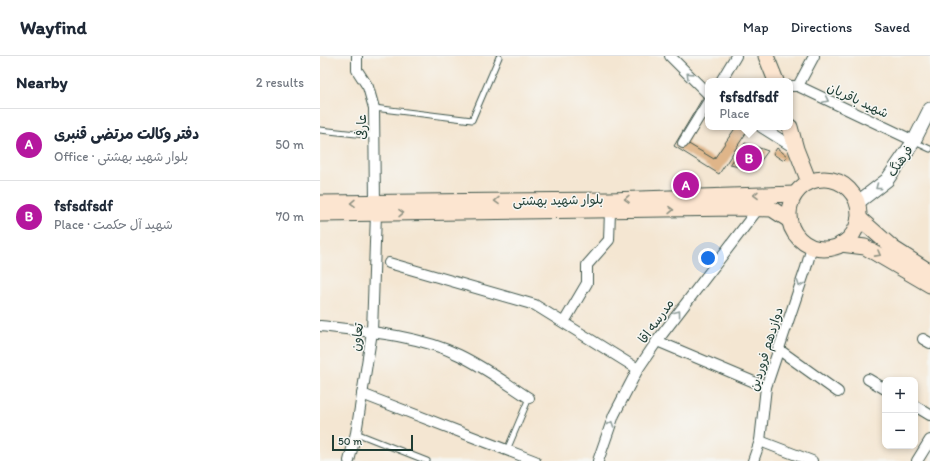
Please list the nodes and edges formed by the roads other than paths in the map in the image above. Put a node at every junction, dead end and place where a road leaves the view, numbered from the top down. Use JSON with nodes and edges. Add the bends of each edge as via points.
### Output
{"nodes":[{"id":1,"x":358,"y":56,"type":"edge"},
{"id":2,"x":670,"y":56,"type":"edge"},
{"id":3,"x":736,"y":56,"type":"edge"},
{"id":4,"x":766,"y":56,"type":"edge"},
{"id":5,"x":814,"y":56,"type":"edge"},
{"id":6,"x":499,"y":58,"type":"dead end"},
{"id":7,"x":723,"y":78,"type":"edge"},
{"id":8,"x":775,"y":78,"type":"edge"},
{"id":9,"x":794,"y":86,"type":"edge"},
{"id":10,"x":705,"y":91,"type":"edge"},
{"id":11,"x":705,"y":107,"type":"edge"},
{"id":12,"x":374,"y":108,"type":"junction"},
{"id":13,"x":930,"y":109,"type":"edge"},
{"id":14,"x":320,"y":130,"type":"edge"},
{"id":15,"x":766,"y":130,"type":"edge"},
{"id":16,"x":791,"y":130,"type":"edge"},
{"id":17,"x":374,"y":136,"type":"junction"},
{"id":18,"x":914,"y":141,"type":"junction"},
{"id":19,"x":683,"y":143,"type":"dead end"},
{"id":20,"x":796,"y":148,"type":"junction"},
{"id":21,"x":930,"y":149,"type":"edge"},
{"id":22,"x":809,"y":182,"type":"junction"},
{"id":23,"x":795,"y":194,"type":"junction"},
{"id":24,"x":320,"y":203,"type":"edge"},
{"id":25,"x":375,"y":208,"type":"junction"},
{"id":26,"x":758,"y":209,"type":"junction"},
{"id":27,"x":858,"y":210,"type":"junction"},
{"id":28,"x":610,"y":211,"type":"junction"},
{"id":29,"x":320,"y":214,"type":"edge"},
{"id":30,"x":789,"y":220,"type":"junction"},
{"id":31,"x":841,"y":244,"type":"junction"},
{"id":32,"x":812,"y":247,"type":"junction"},
{"id":33,"x":389,"y":263,"type":"dead end"},
{"id":34,"x":930,"y":272,"type":"edge"},
{"id":35,"x":930,"y":285,"type":"edge"},
{"id":36,"x":564,"y":322,"type":"junction"},
{"id":37,"x":320,"y":326,"type":"edge"},
{"id":38,"x":372,"y":332,"type":"junction"},
{"id":39,"x":657,"y":341,"type":"junction"},
{"id":40,"x":778,"y":349,"type":"junction"},
{"id":41,"x":638,"y":369,"type":"junction"},
{"id":42,"x":868,"y":379,"type":"dead end"},
{"id":43,"x":766,"y":387,"type":"junction"},
{"id":44,"x":882,"y":387,"type":"edge"},
{"id":45,"x":838,"y":392,"type":"dead end"},
{"id":46,"x":362,"y":394,"type":"junction"},
{"id":47,"x":529,"y":398,"type":"joint"},
{"id":48,"x":918,"y":408,"type":"edge"},
{"id":49,"x":930,"y":415,"type":"edge"},
{"id":50,"x":356,"y":433,"type":"junction"},
{"id":51,"x":930,"y":440,"type":"edge"},
{"id":52,"x":760,"y":441,"type":"junction"},
{"id":53,"x":507,"y":450,"type":"junction"},
{"id":54,"x":349,"y":461,"type":"edge"},
{"id":55,"x":427,"y":461,"type":"edge"},
{"id":56,"x":535,"y":461,"type":"edge"},
{"id":57,"x":598,"y":461,"type":"edge"},
{"id":58,"x":753,"y":461,"type":"edge"},
{"id":59,"x":812,"y":461,"type":"edge"},
{"id":60,"x":916,"y":461,"type":"edge"}],
"edges":[{"from":1,"to":12,"type":"street","name":"عارفی","via":[[357,70],[368,87]]},
{"from":10,"to":2,"type":"street","one_way":true},
{"from":3,"to":7,"type":"street"},
{"from":4,"to":8,"type":"main road"},
{"from":5,"to":9,"type":"street"},
{"from":6,"to":12,"type":"lane","via":[[472,120]]},
{"from":9,"to":18,"type":"street","name":"شهید باقریان","one_way":true},
{"from":11,"to":19,"type":"street"},
{"from":12,"to":17,"type":"street","name":"عارفی"},
{"from":13,"to":18,"type":"street","name":"فرهنگ"},
{"from":14,"to":17,"type":"lane"},
{"from":15,"to":20,"type":"street"},
{"from":16,"to":20,"type":"main road"},
{"from":17,"to":25,"type":"street","name":"عارفی"},
{"from":18,"to":21,"type":"lane"},
{"from":18,"to":27,"type":"street","name":"فرهنگ","one_way":true,"via":[[887,180]]},
{"from":20,"to":22,"type":"main road"},
{"from":22,"to":23,"type":"main road"},
{"from":22,"to":27,"type":"main road","via":[[825,179],[841,184],[848,189]]},
{"from":23,"to":25,"type":"main road","name":"بلوار شهید بهشتی","one_way":true},
{"from":23,"to":30,"type":"main road","via":[[791,202]]},
{"from":25,"to":24,"type":"main road","name":"بلوار شهید بهشتی","one_way":true},
{"from":25,"to":28,"type":"main road","name":"بلوار شهید بهشتی","one_way":true},
{"from":25,"to":29,"type":"main road","name":"بلوار شهید بهشتی"},
{"from":25,"to":38,"type":"street","name":"تعاون"},
{"from":28,"to":26,"type":"main road","name":"بلوار شهید بهشتی","one_way":true},
{"from":26,"to":30,"type":"main road","name":"بلوار شهید بهشتی","via":[[772,209]]},
{"from":39,"to":26,"type":"street","name":"مدرسه اقا","one_way":true},
{"from":27,"to":31,"type":"main road","via":[[853,233]]},
{"from":27,"to":34,"type":"main road","via":[[894,249]]},
{"from":28,"to":36,"type":"street","via":[[609,240],[587,265],[587,283]]},
{"from":30,"to":32,"type":"main road","via":[[797,236]]},
{"from":31,"to":32,"type":"main road","via":[[827,249]]},
{"from":31,"to":35,"type":"main road","one_way":true,"via":[[864,246]]},
{"from":32,"to":40,"type":"street","name":"دوازدهم فروردین","one_way":true},
{"from":33,"to":36,"type":"street","via":[[535,305]]},
{"from":36,"to":41,"type":"street"},
{"from":37,"to":38,"type":"street"},
{"from":38,"to":46,"type":"street","name":"تعاون"},
{"from":38,"to":47,"type":"street","via":[[423,342],[459,355]]},
{"from":39,"to":41,"type":"street","name":"مدرسه اقا"},
{"from":39,"to":43,"type":"street"},
{"from":40,"to":43,"type":"street","name":"دوازدهم فروردین"},
{"from":40,"to":45,"type":"street"},
{"from":57,"to":41,"type":"street","name":"مدرسه اقا","one_way":true,"via":[[614,415]]},
{"from":42,"to":44,"type":"street"},
{"from":43,"to":52,"type":"street","name":"دوازدهم فروردین"},
{"from":46,"to":50,"type":"street","name":"تعاون"},
{"from":46,"to":53,"type":"street"},
{"from":47,"to":53,"type":"lane"},
{"from":48,"to":49,"type":"street"},
{"from":50,"to":54,"type":"street","name":"تعاون"},
{"from":50,"to":55,"type":"lane"},
{"from":51,"to":60,"type":"street"},
{"from":52,"to":58,"type":"street","name":"دوازدهم فروردین"},
{"from":52,"to":59,"type":"street"},
{"from":53,"to":56,"type":"street"}]}
